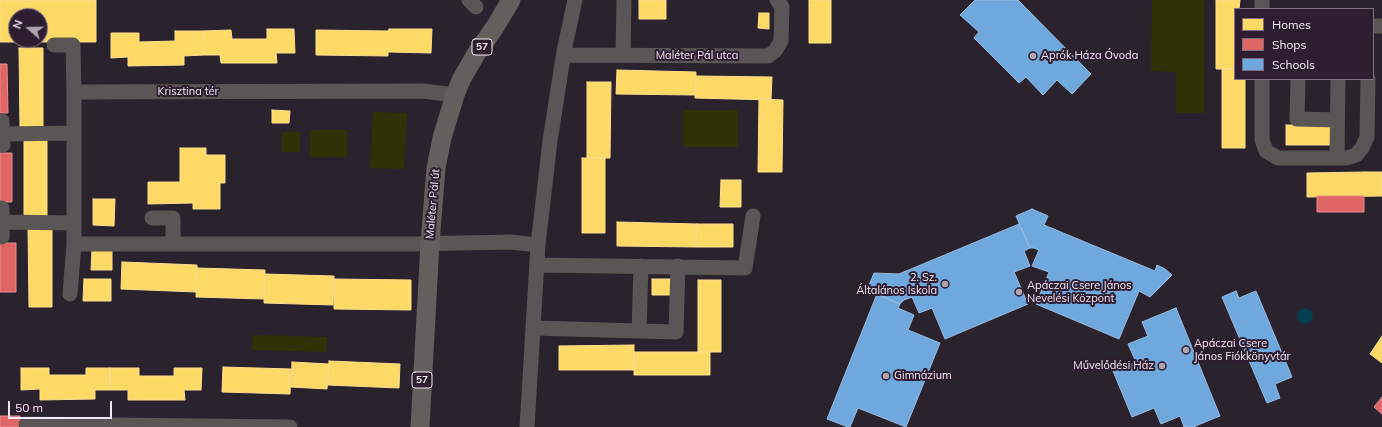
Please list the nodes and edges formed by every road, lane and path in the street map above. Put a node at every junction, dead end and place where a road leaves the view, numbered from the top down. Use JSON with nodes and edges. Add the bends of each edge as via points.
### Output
{"nodes":[{"id":1,"x":511,"y":0,"type":"edge"},
{"id":2,"x":575,"y":0,"type":"edge"},
{"id":3,"x":624,"y":0,"type":"edge"},
{"id":4,"x":777,"y":0,"type":"edge"},
{"id":5,"x":54,"y":45,"type":"dead end"},
{"id":6,"x":564,"y":55,"type":"junction"},
{"id":7,"x":623,"y":55,"type":"junction"},
{"id":8,"x":1262,"y":80,"type":"edge"},
{"id":9,"x":1298,"y":80,"type":"edge"},
{"id":10,"x":1338,"y":80,"type":"edge"},
{"id":11,"x":1368,"y":80,"type":"edge"},
{"id":12,"x":74,"y":92,"type":"junction"},
{"id":13,"x":455,"y":95,"type":"junction"},
{"id":14,"x":1337,"y":120,"type":"junction"},
{"id":15,"x":2,"y":133,"type":"dead end"},
{"id":16,"x":74,"y":133,"type":"junction"},
{"id":17,"x":1337,"y":158,"type":"junction"},
{"id":18,"x":753,"y":216,"type":"dead end"},
{"id":19,"x":152,"y":218,"type":"dead end"},
{"id":20,"x":74,"y":222,"type":"junction"},
{"id":21,"x":2,"y":237,"type":"dead end"},
{"id":22,"x":430,"y":243,"type":"junction"},
{"id":23,"x":74,"y":244,"type":"junction"},
{"id":24,"x":173,"y":244,"type":"junction"},
{"id":25,"x":538,"y":244,"type":"junction"},
{"id":26,"x":537,"y":265,"type":"junction"},
{"id":27,"x":641,"y":266,"type":"junction"},
{"id":28,"x":678,"y":266,"type":"junction"},
{"id":29,"x":70,"y":294,"type":"dead end"},
{"id":30,"x":533,"y":328,"type":"junction"},
{"id":31,"x":639,"y":331,"type":"junction"},
{"id":32,"x":26,"y":424,"type":"dead end"},
{"id":33,"x":63,"y":425,"type":"edge"},
{"id":34,"x":290,"y":427,"type":"edge"},
{"id":35,"x":420,"y":427,"type":"edge"},
{"id":36,"x":527,"y":427,"type":"edge"}],
"edges":[{"from":1,"to":13,"type":"main road","name":"Maléter Pál út","number":"57","via":[[467,68]]},
{"from":2,"to":6,"type":"street"},
{"from":3,"to":7,"type":"street"},
{"from":4,"to":7,"type":"street","name":"Maléter Pál utca","via":[[782,7],[781,41],[775,51],[768,56]]},
{"from":5,"to":12,"type":"street","via":[[74,45]]},
{"from":6,"to":7,"type":"street","name":"Maléter Pál utca"},
{"from":6,"to":25,"type":"street","via":[[550,141]]},
{"from":8,"to":17,"type":"street","via":[[1262,140],[1266,151],[1278,158]]},
{"from":9,"to":14,"type":"street","via":[[1297,119]]},
{"from":10,"to":14,"type":"street"},
{"from":11,"to":17,"type":"street","via":[[1367,137],[1356,154],[1347,158]]},
{"from":12,"to":13,"type":"street","name":"Krisztina tér","via":[[423,91]]},
{"from":12,"to":16,"type":"street"},
{"from":13,"to":22,"type":"main road","name":"Maléter Pál út","number":"57","via":[[436,168]]},
{"from":14,"to":17,"type":"street"},
{"from":15,"to":16,"type":"street"},
{"from":16,"to":20,"type":"street"},
{"from":18,"to":28,"type":"street","via":[[745,268]]},
{"from":19,"to":24,"type":"street","via":[[173,218]]},
{"from":20,"to":21,"type":"street","via":[[2,215]]},
{"from":20,"to":23,"type":"street"},
{"from":22,"to":24,"type":"street"},
{"from":22,"to":25,"type":"street"},
{"from":22,"to":35,"type":"main road","name":"Maléter Pál út","number":"57"},
{"from":23,"to":24,"type":"street"},
{"from":23,"to":29,"type":"street"},
{"from":25,"to":26,"type":"street"},
{"from":26,"to":27,"type":"street"},
{"from":26,"to":30,"type":"street"},
{"from":27,"to":28,"type":"street"},
{"from":27,"to":31,"type":"street"},
{"from":28,"to":31,"type":"street","via":[[676,332]]},
{"from":30,"to":31,"type":"street"},
{"from":30,"to":36,"type":"street"},
{"from":32,"to":33,"type":"street"},
{"from":33,"to":34,"type":"street"}]}
